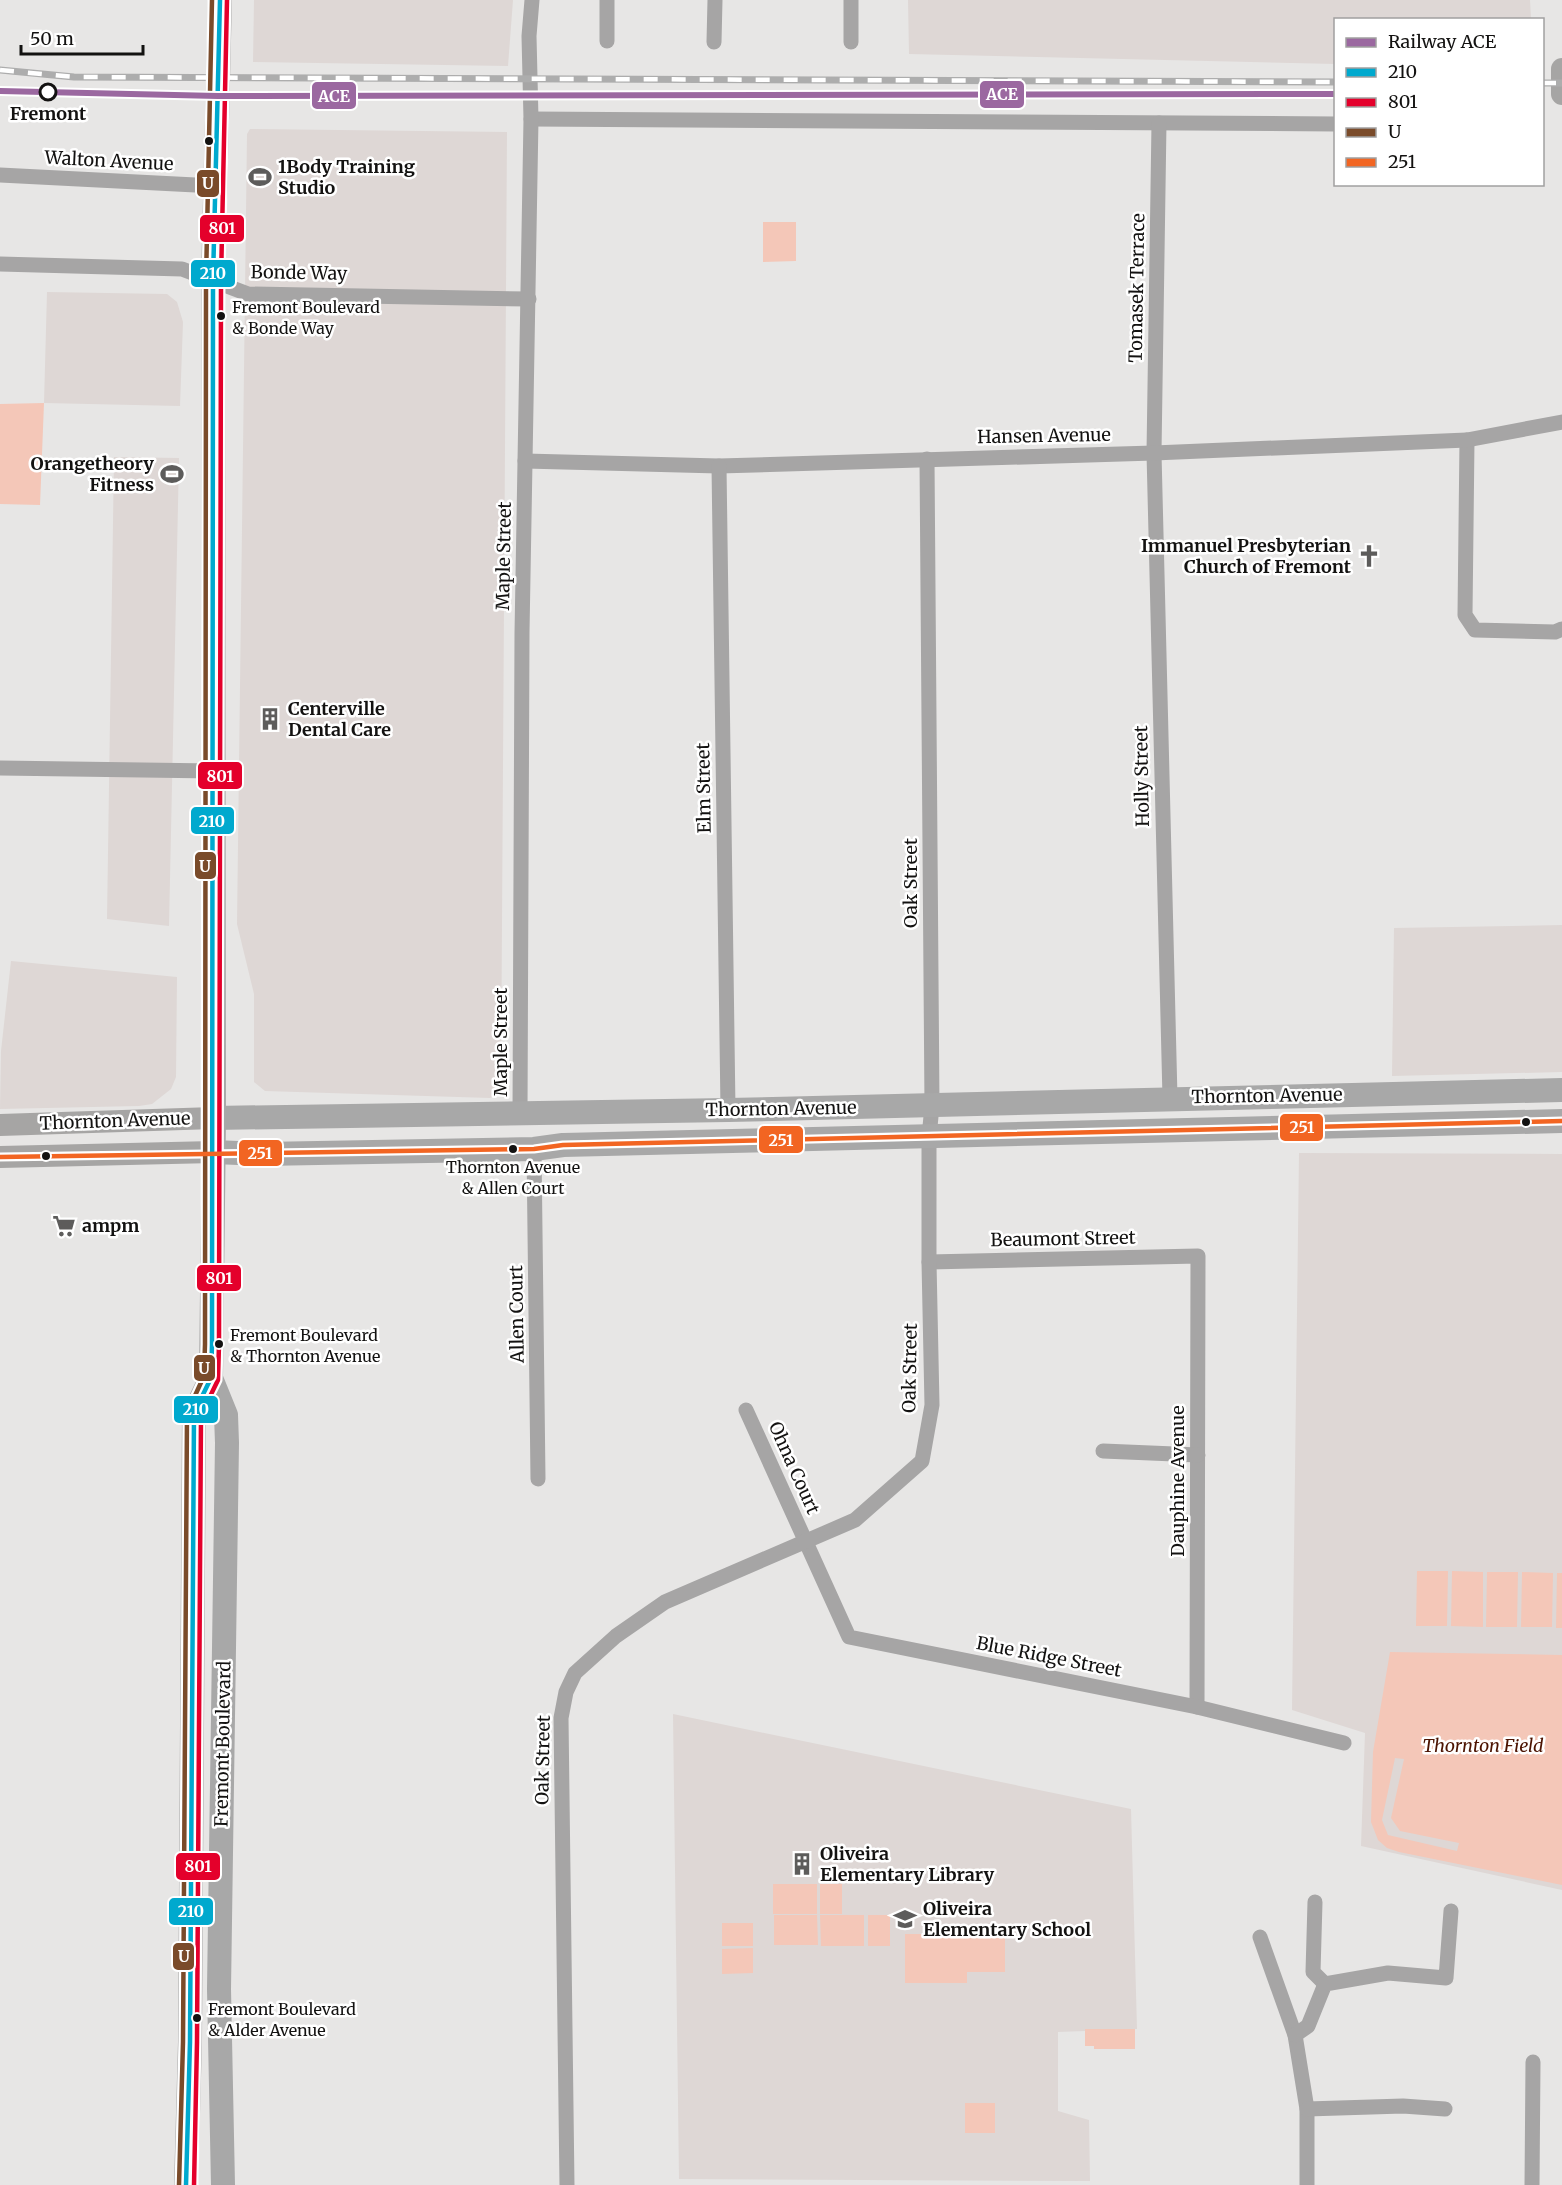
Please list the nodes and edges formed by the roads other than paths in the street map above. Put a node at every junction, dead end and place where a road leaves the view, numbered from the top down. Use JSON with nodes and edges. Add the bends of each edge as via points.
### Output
{"nodes":[{"id":1,"x":220,"y":0,"type":"edge"},
{"id":2,"x":532,"y":0,"type":"edge"},
{"id":3,"x":607,"y":0,"type":"edge"},
{"id":4,"x":715,"y":0,"type":"edge"},
{"id":5,"x":851,"y":0,"type":"edge"},
{"id":6,"x":607,"y":41,"type":"dead end"},
{"id":7,"x":714,"y":42,"type":"dead end"},
{"id":8,"x":851,"y":42,"type":"dead end"},
{"id":9,"x":1562,"y":69,"type":"edge"},
{"id":10,"x":1562,"y":94,"type":"edge"},
{"id":11,"x":531,"y":119,"type":"junction"},
{"id":12,"x":1159,"y":123,"type":"junction"},
{"id":13,"x":1334,"y":124,"type":"edge"},
{"id":14,"x":0,"y":175,"type":"edge"},
{"id":15,"x":215,"y":186,"type":"junction"},
{"id":16,"x":0,"y":264,"type":"edge"},
{"id":17,"x":213,"y":280,"type":"junction"},
{"id":18,"x":529,"y":299,"type":"junction"},
{"id":19,"x":1562,"y":422,"type":"edge"},
{"id":20,"x":1467,"y":440,"type":"junction"},
{"id":21,"x":1154,"y":453,"type":"junction"},
{"id":22,"x":927,"y":459,"type":"junction"},
{"id":23,"x":525,"y":461,"type":"junction"},
{"id":24,"x":719,"y":465,"type":"junction"},
{"id":25,"x":1562,"y":629,"type":"edge"},
{"id":26,"x":0,"y":768,"type":"edge"},
{"id":27,"x":214,"y":771,"type":"junction"},
{"id":28,"x":1562,"y":1090,"type":"edge"},
{"id":29,"x":1170,"y":1098,"type":"junction"},
{"id":30,"x":932,"y":1106,"type":"junction"},
{"id":31,"x":728,"y":1110,"type":"junction"},
{"id":32,"x":520,"y":1113,"type":"junction"},
{"id":33,"x":214,"y":1118,"type":"junction"},
{"id":34,"x":1562,"y":1121,"type":"edge"},
{"id":35,"x":0,"y":1125,"type":"edge"},
{"id":36,"x":929,"y":1137,"type":"junction"},
{"id":37,"x":534,"y":1149,"type":"junction"},
{"id":38,"x":213,"y":1152,"type":"junction"},
{"id":39,"x":0,"y":1157,"type":"edge"},
{"id":40,"x":1198,"y":1256,"type":"joint"},
{"id":41,"x":929,"y":1262,"type":"junction"},
{"id":42,"x":211,"y":1378,"type":"junction"},
{"id":43,"x":746,"y":1410,"type":"dead end"},
{"id":44,"x":1103,"y":1451,"type":"dead end"},
{"id":45,"x":1198,"y":1455,"type":"junction"},
{"id":46,"x":538,"y":1479,"type":"dead end"},
{"id":47,"x":806,"y":1542,"type":"junction"},
{"id":48,"x":1197,"y":1707,"type":"junction"},
{"id":49,"x":1344,"y":1743,"type":"dead end"},
{"id":50,"x":1314,"y":1902,"type":"dead end"},
{"id":51,"x":1451,"y":1911,"type":"dead end"},
{"id":52,"x":1260,"y":1937,"type":"dead end"},
{"id":53,"x":1325,"y":1984,"type":"junction"},
{"id":54,"x":1295,"y":2035,"type":"junction"},
{"id":55,"x":1533,"y":2062,"type":"dead end"},
{"id":56,"x":1307,"y":2109,"type":"junction"},
{"id":57,"x":1444,"y":2109,"type":"dead end"},
{"id":58,"x":186,"y":2185,"type":"edge"},
{"id":59,"x":223,"y":2185,"type":"edge"},
{"id":60,"x":567,"y":2185,"type":"edge"},
{"id":61,"x":1307,"y":2185,"type":"edge"},
{"id":62,"x":1532,"y":2185,"type":"edge"}],
"edges":[{"from":1,"to":15,"type":"main road","name":"Fremont Boulevard"},
{"from":2,"to":11,"type":"street","name":"Maple Street"},
{"from":3,"to":6,"type":"street"},
{"from":4,"to":7,"type":"street"},
{"from":5,"to":8,"type":"street"},
{"from":9,"to":10,"type":"street"},
{"from":11,"to":12,"type":"street"},
{"from":11,"to":18,"type":"street","name":"Maple Street"},
{"from":12,"to":13,"type":"street"},
{"from":12,"to":21,"type":"street","name":"Tomasek Terrace"},
{"from":14,"to":15,"type":"street","name":"Walton Avenue"},
{"from":15,"to":17,"type":"main road","name":"Fremont Boulevard"},
{"from":16,"to":17,"type":"street","name":"Bonde Way","via":[[182,269]]},
{"from":17,"to":18,"type":"street","name":"Bonde Way","via":[[248,294]]},
{"from":17,"to":27,"type":"main road","name":"Fremont Boulevard"},
{"from":18,"to":23,"type":"street","name":"Maple Street"},
{"from":19,"to":20,"type":"street","name":"Hansen Avenue"},
{"from":20,"to":21,"type":"street","name":"Hansen Avenue"},
{"from":20,"to":25,"type":"street","via":[[1466,615],[1470,626],[1474,630]]},
{"from":21,"to":22,"type":"street","name":"Hansen Avenue"},
{"from":21,"to":29,"type":"street","name":"Holly Street"},
{"from":22,"to":24,"type":"street","name":"Hansen Avenue"},
{"from":22,"to":30,"type":"street","name":"Oak Street"},
{"from":23,"to":24,"type":"street","name":"Hansen Avenue"},
{"from":23,"to":32,"type":"street","name":"Maple Street"},
{"from":24,"to":31,"type":"street","name":"Elm Street"},
{"from":26,"to":27,"type":"street"},
{"from":27,"to":33,"type":"main road","name":"Fremont Boulevard"},
{"from":28,"to":29,"type":"main road","name":"Thornton Avenue"},
{"from":29,"to":30,"type":"main road","name":"Thornton Avenue"},
{"from":30,"to":31,"type":"main road","name":"Thornton Avenue"},
{"from":30,"to":36,"type":"street","name":"Oak Street"},
{"from":31,"to":32,"type":"main road","name":"Thornton Avenue"},
{"from":32,"to":33,"type":"main road","name":"Thornton Avenue"},
{"from":33,"to":35,"type":"street","name":"Thornton Avenue"},
{"from":33,"to":38,"type":"main road","name":"Fremont Boulevard"},
{"from":34,"to":36,"type":"main road","name":"Thornton Avenue"},
{"from":36,"to":37,"type":"main road","name":"Thornton Avenue"},
{"from":36,"to":41,"type":"street","name":"Oak Street"},
{"from":37,"to":38,"type":"main road","name":"Thornton Avenue"},
{"from":37,"to":46,"type":"street","name":"Allen Court"},
{"from":38,"to":39,"type":"street","name":"Thornton Avenue"},
{"from":38,"to":42,"type":"main road","name":"Fremont Boulevard"},
{"from":40,"to":41,"type":"street","name":"Beaumont Street"},
{"from":40,"to":45,"type":"street","name":"Dauphine Avenue"},
{"from":41,"to":47,"type":"street","name":"Oak Street","via":[[932,1405],[922,1461],[855,1520]]},
{"from":42,"to":58,"type":"main road","name":"Fremont Boulevard","via":[[194,1413]]},
{"from":42,"to":59,"type":"main road","name":"Fremont Boulevard","via":[[226,1415],[227,1443],[219,1989]]},
{"from":43,"to":47,"type":"street","name":"Ohna Court"},
{"from":44,"to":45,"type":"street"},
{"from":45,"to":48,"type":"street","name":"Dauphine Avenue"},
{"from":47,"to":48,"type":"street","name":"Blue Ridge Street","via":[[849,1637]]},
{"from":47,"to":60,"type":"street","name":"Oak Street","via":[[665,1602],[616,1636],[575,1672],[566,1692],[561,1718]]},
{"from":48,"to":49,"type":"street","name":"Blue Ridge Street"},
{"from":50,"to":53,"type":"street","via":[[1313,1972]]},
{"from":51,"to":53,"type":"street","via":[[1446,1977],[1388,1973]]},
{"from":52,"to":54,"type":"street"},
{"from":53,"to":54,"type":"street","via":[[1308,2026]]},
{"from":54,"to":56,"type":"street"},
{"from":55,"to":62,"type":"street"},
{"from":56,"to":57,"type":"street"},
{"from":56,"to":61,"type":"street"}]}
